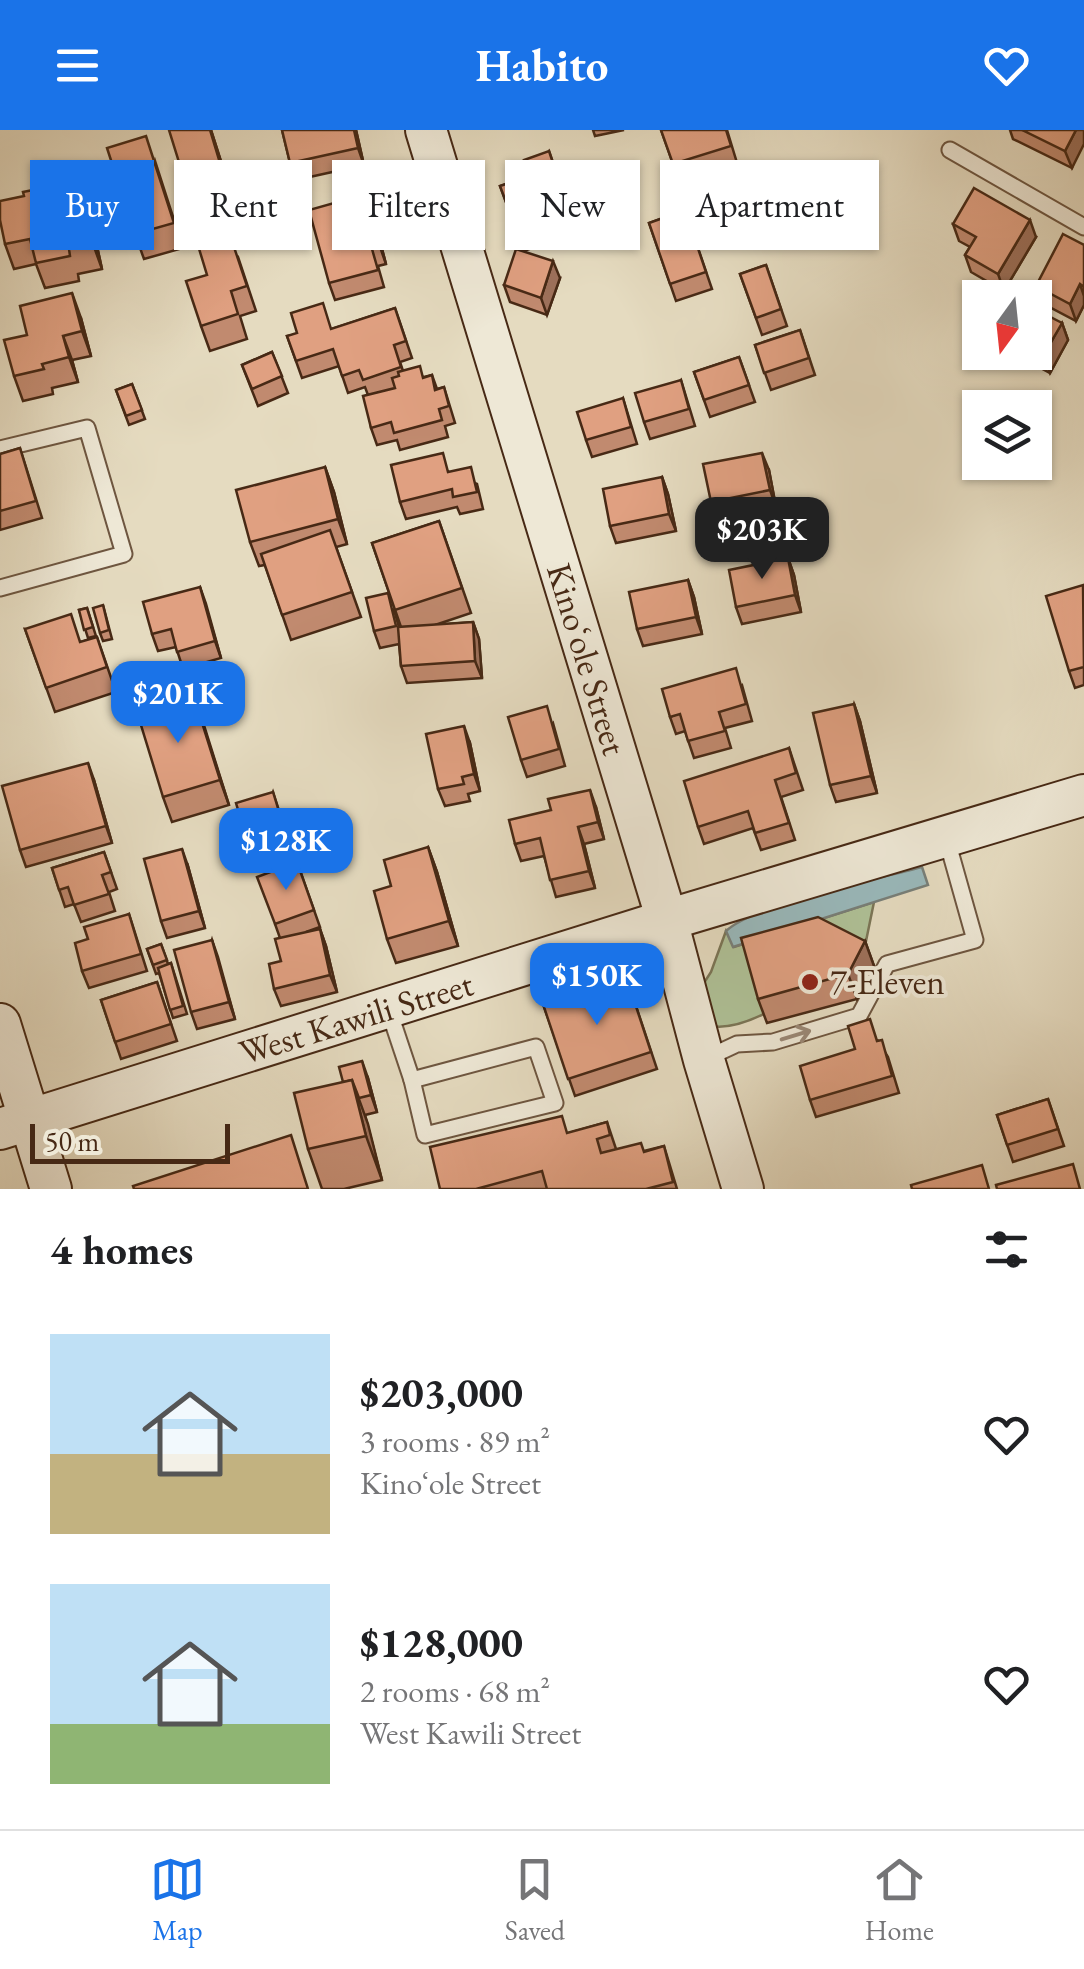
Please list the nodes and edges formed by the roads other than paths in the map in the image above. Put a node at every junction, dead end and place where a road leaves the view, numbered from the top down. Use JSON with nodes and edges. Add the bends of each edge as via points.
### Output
{"nodes":[{"id":1,"x":426,"y":130,"type":"edge"},
{"id":2,"x":950,"y":150,"type":"dead end"},
{"id":3,"x":1084,"y":227,"type":"edge"},
{"id":4,"x":0,"y":450,"type":"edge"},
{"id":5,"x":1,"y":584,"type":"edge"},
{"id":6,"x":1084,"y":795,"type":"edge"},
{"id":7,"x":946,"y":837,"type":"junction"},
{"id":8,"x":667,"y":920,"type":"junction"},
{"id":9,"x":388,"y":1008,"type":"junction"},
{"id":10,"x":0,"y":1024,"type":"edge"},
{"id":11,"x":704,"y":1060,"type":"junction"},
{"id":12,"x":412,"y":1080,"type":"junction"},
{"id":13,"x":15,"y":1124,"type":"edge"},
{"id":14,"x":51,"y":1189,"type":"edge"},
{"id":15,"x":743,"y":1189,"type":"edge"}],
"edges":[{"from":1,"to":8,"type":"street","name":"Kinoʻole Street"},
{"from":2,"to":3,"type":"lane"},
{"from":4,"to":5,"type":"lane","via":[[87,428],[124,554]]},
{"from":6,"to":7,"type":"street","name":"West Kawili Street"},
{"from":7,"to":8,"type":"street","name":"West Kawili Street"},
{"from":11,"to":7,"type":"lane","one_way":true,"via":[[736,1044],[773,1042],[859,1016],[887,964],[975,940]]},
{"from":8,"to":9,"type":"street","name":"West Kawili Street"},
{"from":8,"to":11,"type":"street","name":"Kinoʻole Street"},
{"from":9,"to":12,"type":"lane"},
{"from":9,"to":13,"type":"street","name":"West Kawili Street"},
{"from":10,"to":13,"type":"street"},
{"from":11,"to":15,"type":"street","name":"Kinoʻole Street"},
{"from":12,"to":12,"type":"lane","via":[[536,1047],[555,1104],[425,1135]]},
{"from":13,"to":14,"type":"street"}]}
